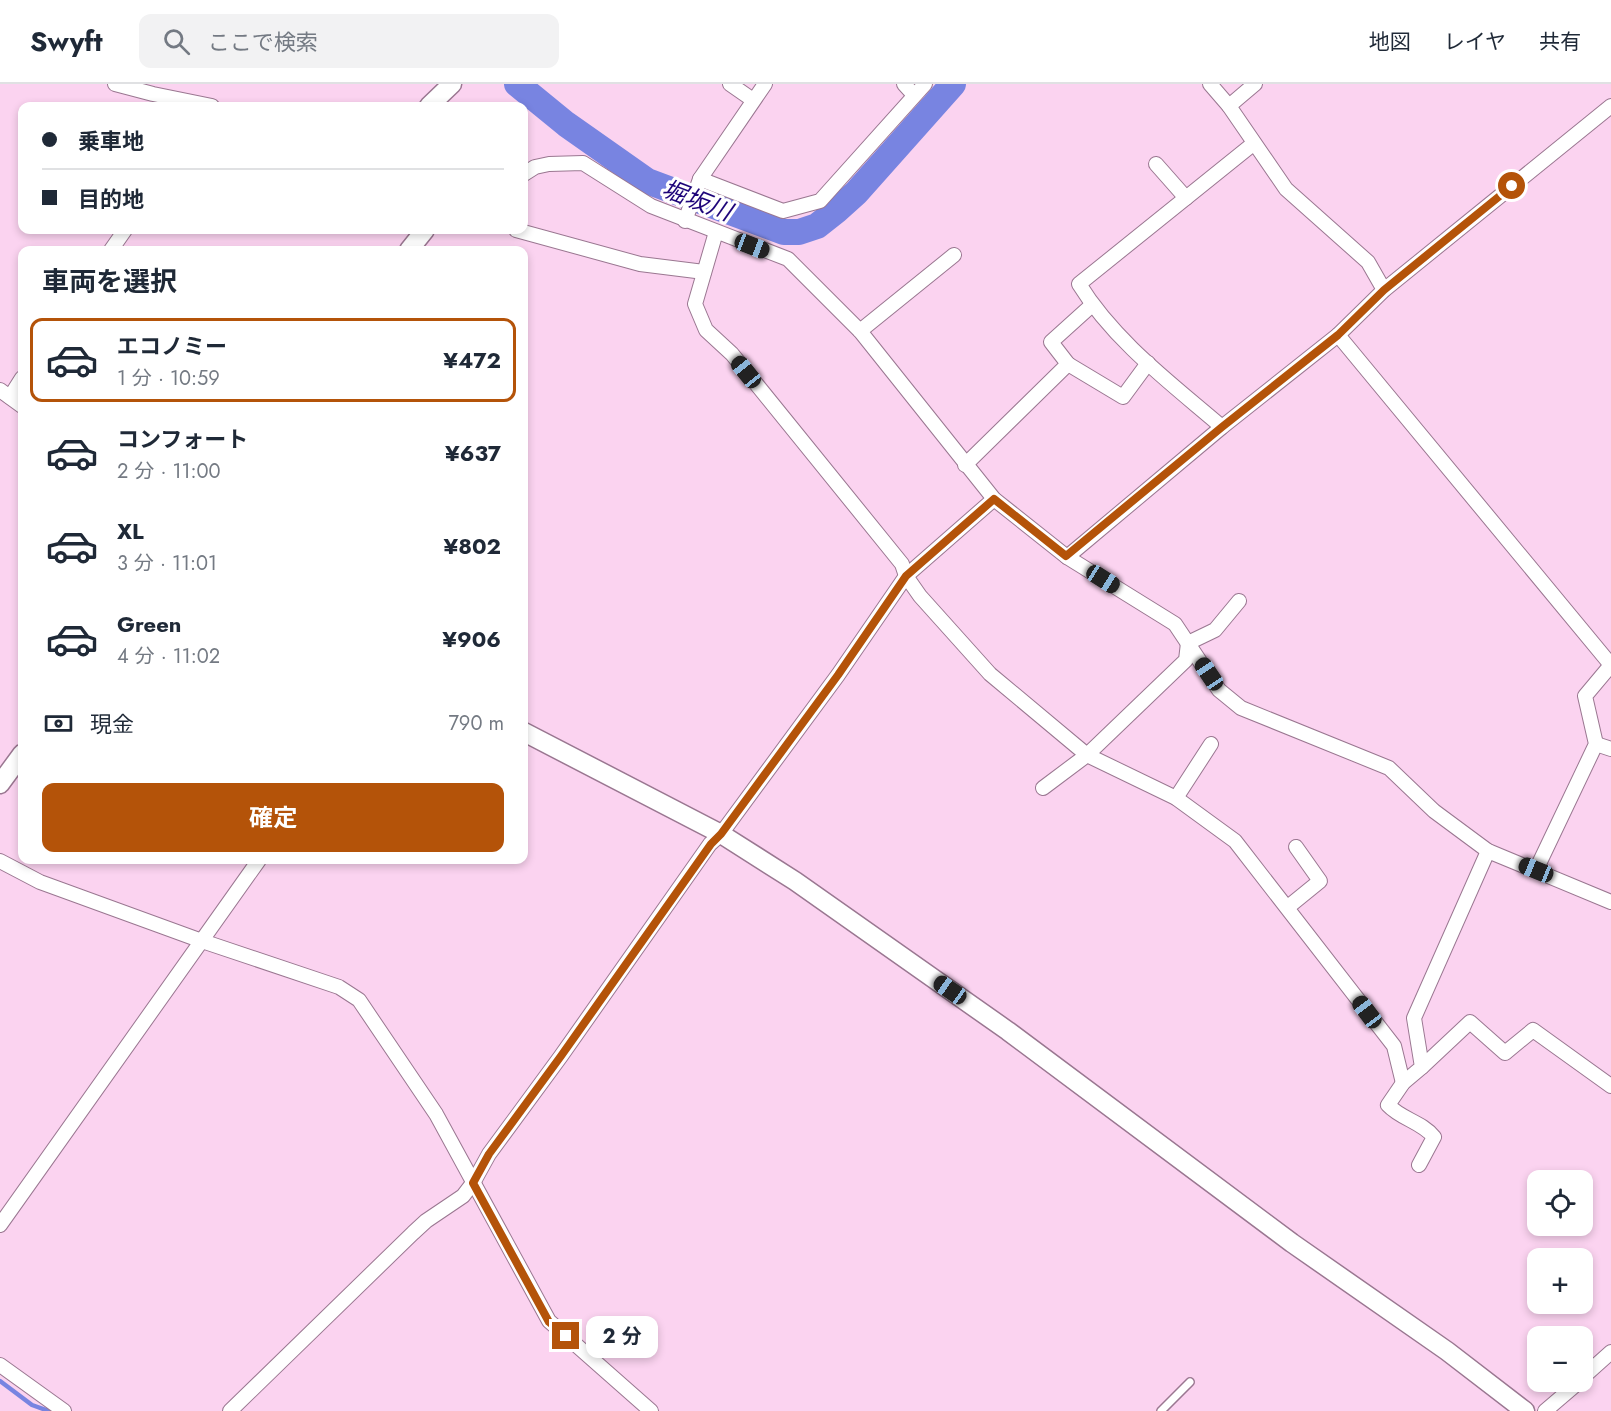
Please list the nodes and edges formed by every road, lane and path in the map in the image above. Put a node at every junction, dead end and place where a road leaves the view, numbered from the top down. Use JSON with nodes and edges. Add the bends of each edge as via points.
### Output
{"nodes":[{"id":1,"x":115,"y":84,"type":"edge"},
{"id":2,"x":452,"y":84,"type":"edge"},
{"id":3,"x":730,"y":84,"type":"edge"},
{"id":4,"x":765,"y":84,"type":"edge"},
{"id":5,"x":903,"y":84,"type":"edge"},
{"id":6,"x":925,"y":84,"type":"edge"},
{"id":7,"x":1210,"y":84,"type":"edge"},
{"id":8,"x":1255,"y":84,"type":"edge"},
{"id":9,"x":155,"y":89,"type":"edge"},
{"id":10,"x":914,"y":95,"type":"junction"},
{"id":11,"x":753,"y":100,"type":"junction"},
{"id":12,"x":199,"y":102,"type":"edge"},
{"id":13,"x":433,"y":102,"type":"edge"},
{"id":14,"x":1229,"y":106,"type":"junction"},
{"id":15,"x":1609,"y":107,"type":"edge"},
{"id":16,"x":1253,"y":144,"type":"junction"},
{"id":17,"x":1156,"y":164,"type":"dead end"},
{"id":18,"x":528,"y":171,"type":"edge"},
{"id":19,"x":700,"y":182,"type":"junction"},
{"id":20,"x":1186,"y":198,"type":"junction"},
{"id":21,"x":687,"y":217,"type":"junction"},
{"id":22,"x":716,"y":232,"type":"junction"},
{"id":23,"x":528,"y":233,"type":"edge"},
{"id":24,"x":422,"y":234,"type":"edge"},
{"id":25,"x":412,"y":246,"type":"edge"},
{"id":26,"x":954,"y":255,"type":"dead end"},
{"id":27,"x":704,"y":272,"type":"junction"},
{"id":28,"x":1384,"y":290,"type":"junction"},
{"id":29,"x":1092,"y":305,"type":"junction"},
{"id":30,"x":860,"y":331,"type":"junction"},
{"id":31,"x":1338,"y":335,"type":"junction"},
{"id":32,"x":1148,"y":363,"type":"junction"},
{"id":33,"x":1068,"y":364,"type":"junction"},
{"id":34,"x":18,"y":382,"type":"edge"},
{"id":35,"x":5,"y":394,"type":"edge"},
{"id":36,"x":18,"y":403,"type":"edge"},
{"id":37,"x":1222,"y":427,"type":"junction"},
{"id":38,"x":965,"y":465,"type":"junction"},
{"id":39,"x":994,"y":499,"type":"junction"},
{"id":40,"x":1066,"y":556,"type":"junction"},
{"id":41,"x":906,"y":576,"type":"junction"},
{"id":42,"x":1239,"y":601,"type":"dead end"},
{"id":43,"x":1188,"y":644,"type":"junction"},
{"id":44,"x":528,"y":734,"type":"edge"},
{"id":45,"x":1211,"y":744,"type":"dead end"},
{"id":46,"x":1596,"y":744,"type":"junction"},
{"id":47,"x":1611,"y":749,"type":"edge"},
{"id":48,"x":1087,"y":755,"type":"junction"},
{"id":49,"x":18,"y":759,"type":"edge"},
{"id":50,"x":0,"y":784,"type":"edge"},
{"id":51,"x":1042,"y":788,"type":"dead end"},
{"id":52,"x":1176,"y":798,"type":"junction"},
{"id":53,"x":721,"y":834,"type":"junction"},
{"id":54,"x":1296,"y":847,"type":"dead end"},
{"id":55,"x":1488,"y":851,"type":"junction"},
{"id":56,"x":0,"y":861,"type":"edge"},
{"id":57,"x":256,"y":864,"type":"edge"},
{"id":58,"x":1536,"y":870,"type":"junction"},
{"id":59,"x":1611,"y":902,"type":"edge"},
{"id":60,"x":1288,"y":907,"type":"junction"},
{"id":61,"x":202,"y":941,"type":"junction"},
{"id":62,"x":1422,"y":1067,"type":"junction"},
{"id":63,"x":1403,"y":1083,"type":"junction"},
{"id":64,"x":1611,"y":1086,"type":"edge"},
{"id":65,"x":1419,"y":1165,"type":"dead end"},
{"id":66,"x":473,"y":1183,"type":"junction"},
{"id":67,"x":0,"y":1225,"type":"edge"},
{"id":68,"x":1611,"y":1353,"type":"edge"},
{"id":69,"x":0,"y":1365,"type":"edge"},
{"id":70,"x":1593,"y":1369,"type":"edge"},
{"id":71,"x":1190,"y":1382,"type":"dead end"},
{"id":72,"x":1567,"y":1392,"type":"edge"},
{"id":73,"x":64,"y":1411,"type":"edge"},
{"id":74,"x":230,"y":1411,"type":"edge"},
{"id":75,"x":651,"y":1411,"type":"edge"},
{"id":76,"x":1161,"y":1411,"type":"edge"},
{"id":77,"x":1525,"y":1411,"type":"edge"},
{"id":78,"x":1545,"y":1411,"type":"edge"}],
"edges":[{"from":1,"to":9,"type":"street"},
{"from":2,"to":13,"type":"street"},
{"from":3,"to":11,"type":"street"},
{"from":4,"to":11,"type":"street"},
{"from":5,"to":10,"type":"street"},
{"from":6,"to":10,"type":"street"},
{"from":7,"to":14,"type":"street"},
{"from":8,"to":14,"type":"street"},
{"from":9,"to":12,"type":"street"},
{"from":10,"to":19,"type":"street","via":[[820,201],[783,211]]},
{"from":11,"to":19,"type":"street"},
{"from":14,"to":16,"type":"street"},
{"from":15,"to":28,"type":"street"},
{"from":16,"to":20,"type":"street"},
{"from":16,"to":28,"type":"street","via":[[1286,189],[1368,262]]},
{"from":17,"to":20,"type":"street"},
{"from":18,"to":21,"type":"street","via":[[549,164],[583,163],[651,206]]},
{"from":19,"to":21,"type":"street"},
{"from":20,"to":29,"type":"street","via":[[1079,284]]},
{"from":21,"to":22,"type":"street"},
{"from":22,"to":27,"type":"street"},
{"from":22,"to":30,"type":"street","via":[[788,260]]},
{"from":23,"to":27,"type":"street","via":[[640,264]]},
{"from":24,"to":25,"type":"street"},
{"from":26,"to":30,"type":"street"},
{"from":27,"to":41,"type":"street","via":[[695,304],[706,330],[732,354],[902,564]]},
{"from":28,"to":31,"type":"street"},
{"from":29,"to":32,"type":"street"},
{"from":29,"to":33,"type":"street","via":[[1051,342]]},
{"from":30,"to":38,"type":"street"},
{"from":31,"to":37,"type":"street"},
{"from":31,"to":46,"type":"street","via":[[1611,665],[1585,696]]},
{"from":32,"to":33,"type":"street","via":[[1123,397]]},
{"from":32,"to":37,"type":"street"},
{"from":33,"to":38,"type":"street"},
{"from":34,"to":35,"type":"street"},
{"from":35,"to":36,"type":"street"},
{"from":37,"to":40,"type":"street"},
{"from":38,"to":39,"type":"street"},
{"from":39,"to":40,"type":"street"},
{"from":39,"to":41,"type":"street"},
{"from":40,"to":43,"type":"street","via":[[1175,624]]},
{"from":41,"to":48,"type":"street","via":[[990,674]]},
{"from":41,"to":53,"type":"street"},
{"from":42,"to":43,"type":"street","via":[[1215,630]]},
{"from":43,"to":48,"type":"street","via":[[1186,660]]},
{"from":43,"to":55,"type":"street","via":[[1219,690],[1241,708],[1389,768],[1434,811]]},
{"from":44,"to":53,"type":"street"},
{"from":45,"to":52,"type":"street"},
{"from":46,"to":47,"type":"street"},
{"from":46,"to":58,"type":"street"},
{"from":48,"to":51,"type":"street"},
{"from":48,"to":52,"type":"street"},
{"from":49,"to":50,"type":"street"},
{"from":52,"to":60,"type":"street","via":[[1235,841]]},
{"from":53,"to":66,"type":"street","via":[[489,1154]]},
{"from":53,"to":77,"type":"street","via":[[999,1024]]},
{"from":54,"to":60,"type":"street","via":[[1320,881]]},
{"from":55,"to":58,"type":"street"},
{"from":55,"to":62,"type":"street","via":[[1414,1018]]},
{"from":56,"to":61,"type":"street","via":[[40,882]]},
{"from":57,"to":61,"type":"street"},
{"from":58,"to":59,"type":"street"},
{"from":60,"to":63,"type":"street","via":[[1394,1047]]},
{"from":61,"to":66,"type":"street","via":[[339,987],[359,1000],[436,1114]]},
{"from":61,"to":67,"type":"street"},
{"from":62,"to":63,"type":"street"},
{"from":62,"to":64,"type":"street","via":[[1470,1022],[1506,1053],[1533,1030]]},
{"from":63,"to":65,"type":"street","via":[[1388,1105],[1434,1137]]},
{"from":66,"to":74,"type":"street","via":[[463,1196],[413,1233]]},
{"from":66,"to":75,"type":"street","via":[[549,1322]]},
{"from":68,"to":70,"type":"street"},
{"from":69,"to":73,"type":"street"},
{"from":71,"to":76,"type":"lane"},
{"from":72,"to":78,"type":"street"}]}
